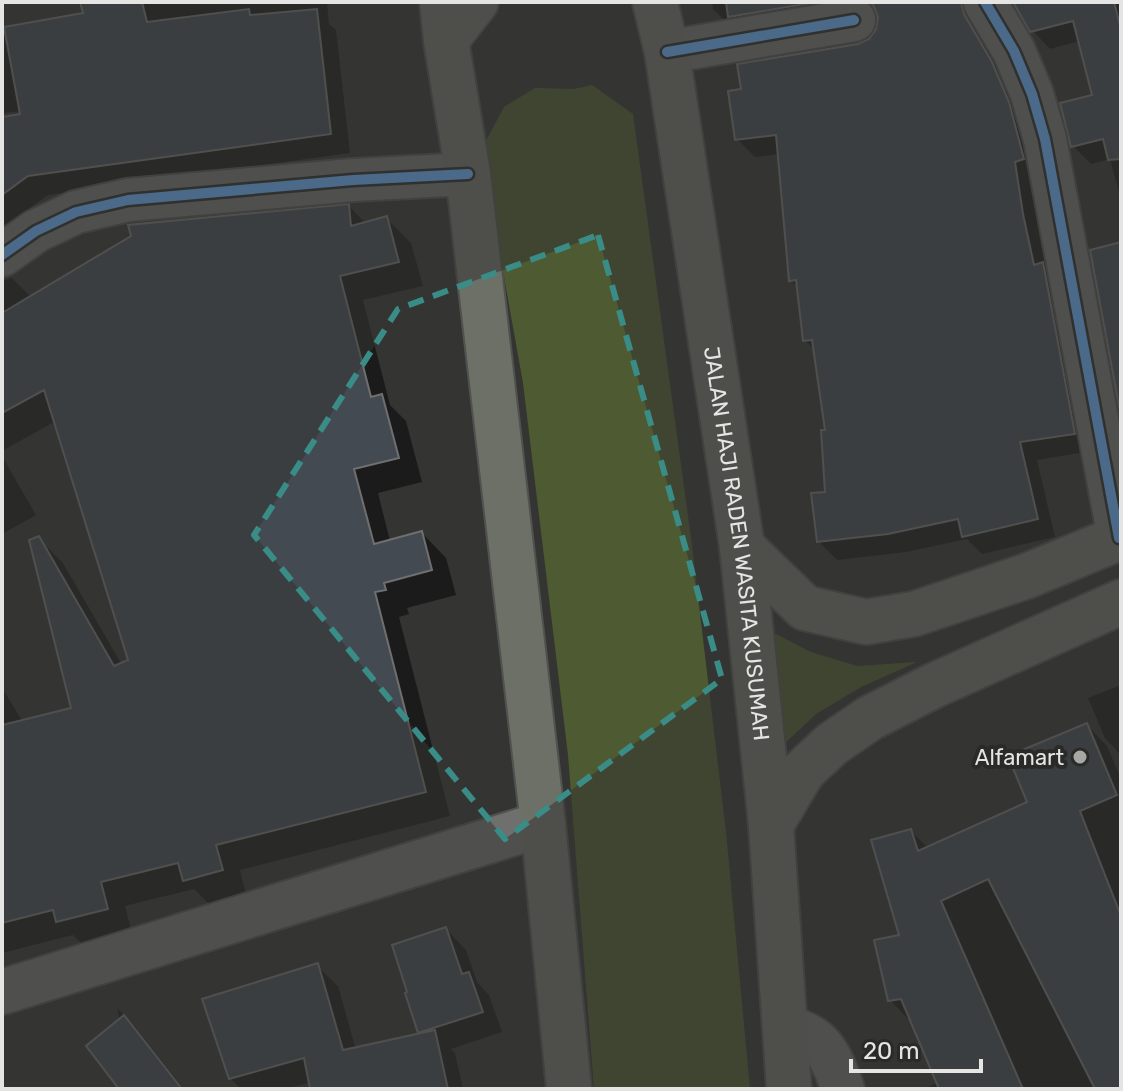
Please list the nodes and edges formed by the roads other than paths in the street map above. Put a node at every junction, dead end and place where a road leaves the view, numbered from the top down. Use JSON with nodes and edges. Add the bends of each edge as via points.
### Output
{"nodes":[{"id":1,"x":476,"y":2,"type":"edge"},
{"id":2,"x":985,"y":2,"type":"edge"},
{"id":3,"x":655,"y":18,"type":"edge"},
{"id":4,"x":854,"y":20,"type":"dead end"},
{"id":5,"x":444,"y":21,"type":"edge"},
{"id":6,"x":468,"y":174,"type":"junction"},
{"id":7,"x":2,"y":255,"type":"edge"},
{"id":8,"x":1120,"y":538,"type":"edge"},
{"id":9,"x":742,"y":547,"type":"junction"},
{"id":10,"x":1121,"y":602,"type":"edge"},
{"id":11,"x":543,"y":824,"type":"junction"},
{"id":12,"x":771,"y":825,"type":"junction"},
{"id":13,"x":2,"y":992,"type":"edge"},
{"id":14,"x":785,"y":1027,"type":"junction"},
{"id":15,"x":569,"y":1089,"type":"edge"},
{"id":16,"x":789,"y":1089,"type":"edge"},
{"id":17,"x":843,"y":1089,"type":"edge"}],
"edges":[{"from":1,"to":5,"type":"highway"},
{"from":2,"to":8,"type":"street","via":[[1014,51],[1045,139]]},
{"from":3,"to":4,"type":"street"},
{"from":3,"to":9,"type":"highway","name":"JALAN HAJI RADEN WASITA KUSUMAH"},
{"from":5,"to":6,"type":"highway"},
{"from":6,"to":7,"type":"street","via":[[128,200],[76,212]]},
{"from":6,"to":11,"type":"highway"},
{"from":8,"to":9,"type":"highway","via":[[914,614],[866,622],[805,608]]},
{"from":9,"to":12,"type":"highway","name":"JALAN HAJI RADEN WASITA KUSUMAH"},
{"from":10,"to":12,"type":"highway","via":[[870,718],[803,771]]},
{"from":11,"to":13,"type":"main road"},
{"from":11,"to":15,"type":"highway"},
{"from":12,"to":14,"type":"highway","name":"JALAN HAJI RADEN WASITA KUSUMAH"},
{"from":14,"to":16,"type":"highway","name":"JALAN HAJI RADEN WASITA KUSUMAH"},
{"from":14,"to":17,"type":"street","via":[[817,1041],[831,1058]]}]}
